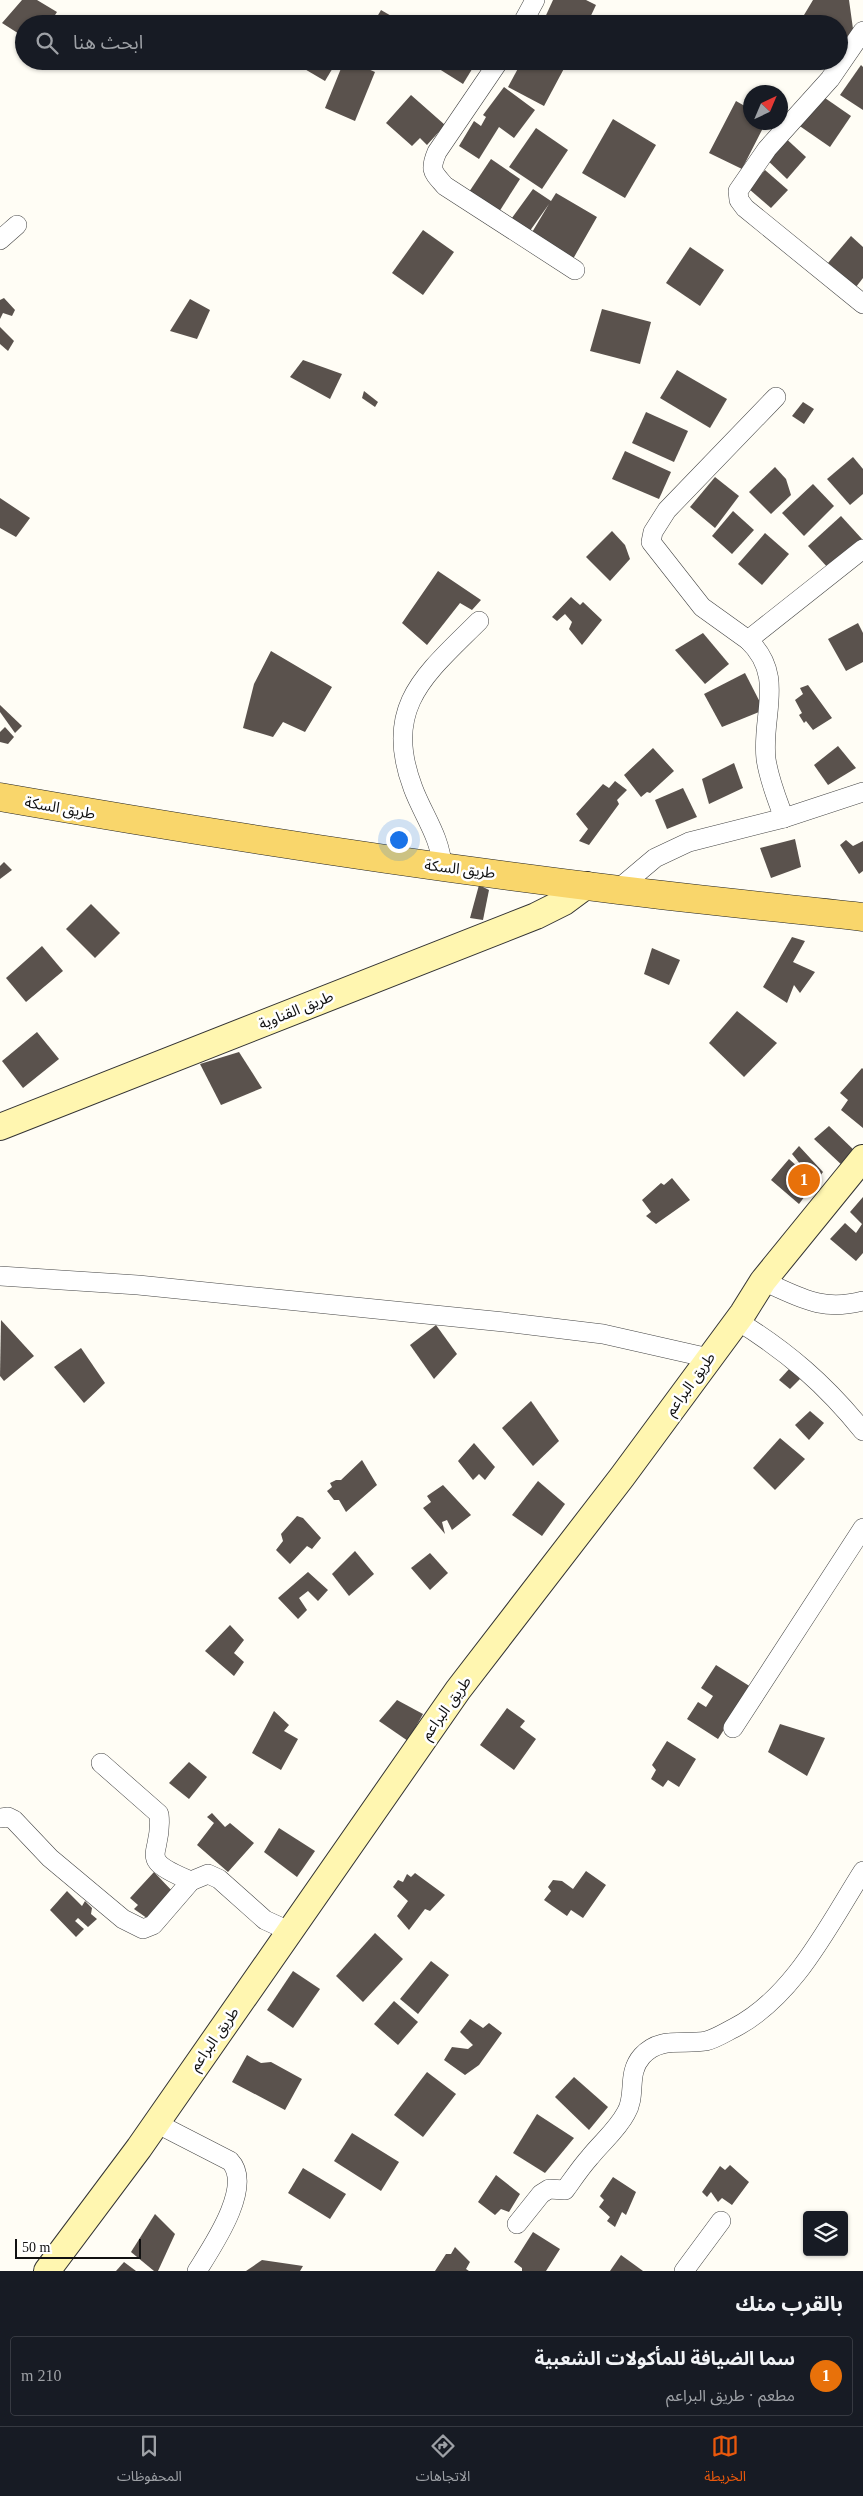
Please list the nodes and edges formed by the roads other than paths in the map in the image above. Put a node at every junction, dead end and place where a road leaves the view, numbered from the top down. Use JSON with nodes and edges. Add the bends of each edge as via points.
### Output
{"nodes":[{"id":1,"x":535,"y":0,"type":"edge"},
{"id":2,"x":527,"y":15,"type":"edge"},
{"id":3,"x":863,"y":31,"type":"edge"},
{"id":4,"x":848,"y":53,"type":"edge"},
{"id":5,"x":493,"y":70,"type":"edge"},
{"id":6,"x":836,"y":70,"type":"edge"},
{"id":7,"x":17,"y":225,"type":"dead end"},
{"id":8,"x":0,"y":240,"type":"edge"},
{"id":9,"x":575,"y":270,"type":"dead end"},
{"id":10,"x":863,"y":304,"type":"edge"},
{"id":11,"x":776,"y":397,"type":"dead end"},
{"id":12,"x":863,"y":549,"type":"edge"},
{"id":13,"x":479,"y":622,"type":"dead end"},
{"id":14,"x":748,"y":640,"type":"junction"},
{"id":15,"x":863,"y":792,"type":"edge"},
{"id":16,"x":0,"y":797,"type":"edge"},
{"id":17,"x":784,"y":818,"type":"junction"},
{"id":18,"x":442,"y":867,"type":"junction"},
{"id":19,"x":587,"y":885,"type":"junction"},
{"id":20,"x":617,"y":890,"type":"junction"},
{"id":21,"x":863,"y":917,"type":"edge"},
{"id":22,"x":0,"y":1127,"type":"edge"},
{"id":23,"x":863,"y":1158,"type":"edge"},
{"id":24,"x":0,"y":1276,"type":"edge"},
{"id":25,"x":763,"y":1281,"type":"junction"},
{"id":26,"x":863,"y":1301,"type":"edge"},
{"id":27,"x":736,"y":1320,"type":"junction"},
{"id":28,"x":709,"y":1358,"type":"junction"},
{"id":29,"x":863,"y":1431,"type":"edge"},
{"id":30,"x":863,"y":1528,"type":"edge"},
{"id":31,"x":733,"y":1728,"type":"dead end"},
{"id":32,"x":101,"y":1763,"type":"dead end"},
{"id":33,"x":0,"y":1818,"type":"edge"},
{"id":34,"x":863,"y":1871,"type":"edge"},
{"id":35,"x":191,"y":1881,"type":"junction"},
{"id":36,"x":289,"y":1931,"type":"junction"},
{"id":37,"x":156,"y":2123,"type":"junction"},
{"id":38,"x":721,"y":2221,"type":"dead end"},
{"id":39,"x":517,"y":2224,"type":"dead end"},
{"id":40,"x":47,"y":2271,"type":"edge"},
{"id":41,"x":197,"y":2271,"type":"edge"},
{"id":42,"x":684,"y":2271,"type":"edge"}],
"edges":[{"from":1,"to":2,"type":"street"},
{"from":3,"to":4,"type":"street"},
{"from":5,"to":9,"type":"street","via":[[437,152],[431,165],[434,173],[445,186]]},
{"from":6,"to":10,"type":"street","via":[[766,149],[738,191],[739,200]]},
{"from":7,"to":8,"type":"street"},
{"from":11,"to":14,"type":"street","via":[[667,510],[653,532],[651,542],[702,607]]},
{"from":12,"to":14,"type":"street"},
{"from":13,"to":18,"type":"street","via":[[421,680],[406,710],[405,760],[413,789],[434,833]]},
{"from":14,"to":17,"type":"street","via":[[757,649],[768,674],[766,759]]},
{"from":15,"to":17,"type":"street"},
{"from":16,"to":18,"type":"main road","name":"طريق السكة","via":[[171,827]]},
{"from":17,"to":20,"type":"street","via":[[689,842],[655,858]]},
{"from":18,"to":19,"type":"main road","name":"طريق السكة"},
{"from":19,"to":20,"type":"main road","name":"طريق السكة"},
{"from":19,"to":22,"type":"street","name":"طريق القناوية","via":[[564,902],[536,916]]},
{"from":20,"to":21,"type":"main road","name":"طريق السكة"},
{"from":23,"to":25,"type":"street","name":"طريق البراعم"},
{"from":24,"to":28,"type":"street","via":[[138,1285],[504,1322],[603,1334]]},
{"from":25,"to":26,"type":"street","via":[[817,1304],[831,1306]]},
{"from":25,"to":27,"type":"street","name":"طريق البراعم"},
{"from":27,"to":28,"type":"street","name":"طريق البراعم"},
{"from":27,"to":29,"type":"street","via":[[799,1363]]},
{"from":28,"to":36,"type":"street","name":"طريق البراعم","via":[[458,1690]]},
{"from":30,"to":31,"type":"street"},
{"from":32,"to":35,"type":"street","via":[[159,1814],[155,1860],[172,1873]]},
{"from":33,"to":35,"type":"street","via":[[14,1820],[50,1858],[123,1919],[143,1929],[153,1925]]},
{"from":34,"to":39,"type":"street","via":[[806,1960],[763,2009],[707,2041],[666,2042],[643,2055],[633,2068],[628,2111],[615,2130],[565,2190],[549,2189],[541,2194]]},
{"from":35,"to":36,"type":"street","via":[[203,1875],[219,1878],[265,1920]]},
{"from":36,"to":37,"type":"street","name":"طريق البراعم"},
{"from":37,"to":40,"type":"street","name":"طريق البراعم"},
{"from":37,"to":41,"type":"street","via":[[230,2161],[236,2168],[236,2197],[217,2240]]},
{"from":38,"to":42,"type":"street"}]}
